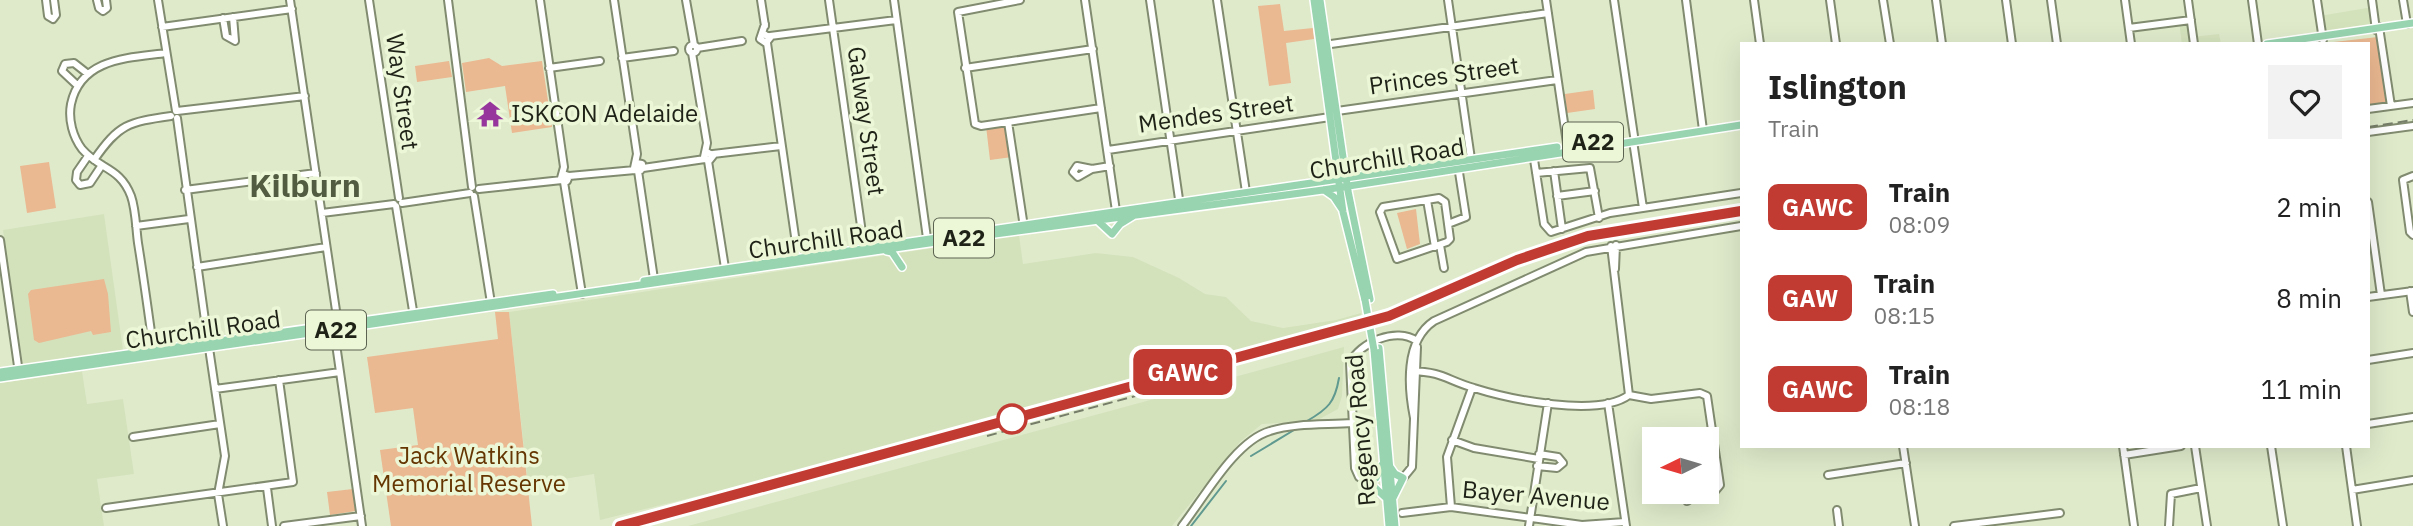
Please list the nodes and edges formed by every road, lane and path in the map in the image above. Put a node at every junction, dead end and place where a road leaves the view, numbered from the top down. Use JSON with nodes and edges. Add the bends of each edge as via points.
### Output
{"nodes":[{"id":1,"x":46,"y":0,"type":"edge"},
{"id":2,"x":54,"y":0,"type":"edge"},
{"id":3,"x":97,"y":0,"type":"edge"},
{"id":4,"x":106,"y":0,"type":"edge"},
{"id":5,"x":158,"y":0,"type":"edge"},
{"id":6,"x":290,"y":0,"type":"edge"},
{"id":7,"x":369,"y":0,"type":"edge"},
{"id":8,"x":448,"y":0,"type":"edge"},
{"id":9,"x":540,"y":0,"type":"edge"},
{"id":10,"x":614,"y":0,"type":"edge"},
{"id":11,"x":686,"y":0,"type":"edge"},
{"id":12,"x":761,"y":0,"type":"edge"},
{"id":13,"x":829,"y":0,"type":"edge"},
{"id":14,"x":894,"y":0,"type":"edge"},
{"id":15,"x":1020,"y":0,"type":"edge"},
{"id":16,"x":1086,"y":0,"type":"edge"},
{"id":17,"x":1150,"y":0,"type":"edge"},
{"id":18,"x":1217,"y":0,"type":"edge"},
{"id":19,"x":1314,"y":0,"type":"edge"},
{"id":20,"x":1320,"y":0,"type":"edge"},
{"id":21,"x":1448,"y":0,"type":"edge"},
{"id":22,"x":1546,"y":0,"type":"edge"},
{"id":23,"x":1614,"y":0,"type":"edge"},
{"id":24,"x":1686,"y":0,"type":"edge"},
{"id":25,"x":1754,"y":0,"type":"edge"},
{"id":26,"x":1830,"y":0,"type":"edge"},
{"id":27,"x":1883,"y":0,"type":"edge"},
{"id":28,"x":1936,"y":0,"type":"edge"},
{"id":29,"x":2006,"y":0,"type":"edge"},
{"id":30,"x":2051,"y":0,"type":"edge"},
{"id":31,"x":2125,"y":0,"type":"edge"},
{"id":32,"x":2188,"y":0,"type":"edge"},
{"id":33,"x":2252,"y":0,"type":"edge"},
{"id":34,"x":2317,"y":0,"type":"edge"},
{"id":35,"x":2372,"y":0,"type":"edge"},
{"id":36,"x":2403,"y":0,"type":"edge"},
{"id":37,"x":991,"y":2,"type":"edge"},
{"id":38,"x":292,"y":9,"type":"junction"},
{"id":39,"x":1548,"y":13,"type":"junction"},
{"id":40,"x":223,"y":18,"type":"junction"},
{"id":41,"x":233,"y":18,"type":"junction"},
{"id":42,"x":896,"y":20,"type":"junction"},
{"id":43,"x":2191,"y":20,"type":"junction"},
{"id":44,"x":2411,"y":24,"type":"edge"},
{"id":45,"x":162,"y":27,"type":"junction"},
{"id":46,"x":1451,"y":27,"type":"junction"},
{"id":47,"x":833,"y":28,"type":"junction"},
{"id":48,"x":2129,"y":29,"type":"junction"},
{"id":49,"x":2378,"y":30,"type":"junction"},
{"id":50,"x":767,"y":38,"type":"junction"},
{"id":51,"x":2322,"y":38,"type":"junction"},
{"id":52,"x":742,"y":41,"type":"dead end"},
{"id":53,"x":1760,"y":42,"type":"edge"},
{"id":54,"x":1836,"y":42,"type":"edge"},
{"id":55,"x":1890,"y":42,"type":"edge"},
{"id":56,"x":1942,"y":42,"type":"edge"},
{"id":57,"x":2012,"y":42,"type":"edge"},
{"id":58,"x":2057,"y":42,"type":"edge"},
{"id":59,"x":2131,"y":42,"type":"edge"},
{"id":60,"x":2194,"y":42,"type":"edge"},
{"id":61,"x":2258,"y":42,"type":"edge"},
{"id":62,"x":2292,"y":42,"type":"edge"},
{"id":63,"x":2305,"y":42,"type":"edge"},
{"id":64,"x":1324,"y":45,"type":"junction"},
{"id":65,"x":694,"y":49,"type":"junction"},
{"id":66,"x":1093,"y":49,"type":"junction"},
{"id":67,"x":674,"y":51,"type":"dead end"},
{"id":68,"x":166,"y":53,"type":"junction"},
{"id":69,"x":622,"y":58,"type":"junction"},
{"id":70,"x":600,"y":61,"type":"dead end"},
{"id":71,"x":550,"y":68,"type":"junction"},
{"id":72,"x":965,"y":68,"type":"junction"},
{"id":73,"x":88,"y":74,"type":"junction"},
{"id":74,"x":1558,"y":80,"type":"junction"},
{"id":75,"x":78,"y":86,"type":"junction"},
{"id":76,"x":1461,"y":93,"type":"junction"},
{"id":77,"x":305,"y":96,"type":"junction"},
{"id":78,"x":2413,"y":103,"type":"edge"},
{"id":79,"x":2391,"y":106,"type":"junction"},
{"id":80,"x":1101,"y":108,"type":"junction"},
{"id":81,"x":2370,"y":109,"type":"edge"},
{"id":82,"x":1337,"y":111,"type":"junction"},
{"id":83,"x":175,"y":115,"type":"junction"},
{"id":84,"x":1330,"y":117,"type":"junction"},
{"id":85,"x":1008,"y":122,"type":"junction"},
{"id":86,"x":1740,"y":123,"type":"edge"},
{"id":87,"x":2413,"y":126,"type":"edge"},
{"id":88,"x":1703,"y":128,"type":"junction"},
{"id":89,"x":1236,"y":131,"type":"junction"},
{"id":90,"x":2370,"y":132,"type":"edge"},
{"id":91,"x":1634,"y":138,"type":"junction"},
{"id":92,"x":1170,"y":141,"type":"junction"},
{"id":93,"x":781,"y":146,"type":"junction"},
{"id":94,"x":1567,"y":148,"type":"junction"},
{"id":95,"x":1108,"y":149,"type":"junction"},
{"id":96,"x":1533,"y":153,"type":"junction"},
{"id":97,"x":710,"y":157,"type":"junction"},
{"id":98,"x":91,"y":158,"type":"junction"},
{"id":99,"x":1473,"y":162,"type":"junction"},
{"id":100,"x":1457,"y":164,"type":"junction"},
{"id":101,"x":102,"y":165,"type":"junction"},
{"id":102,"x":1110,"y":166,"type":"junction"},
{"id":103,"x":639,"y":168,"type":"junction"},
{"id":104,"x":1092,"y":169,"type":"dead end"},
{"id":105,"x":1444,"y":170,"type":"junction"},
{"id":106,"x":1554,"y":171,"type":"junction"},
{"id":107,"x":316,"y":173,"type":"junction"},
{"id":108,"x":1536,"y":173,"type":"junction"},
{"id":109,"x":2413,"y":176,"type":"edge"},
{"id":110,"x":566,"y":178,"type":"junction"},
{"id":111,"x":1459,"y":178,"type":"junction"},
{"id":112,"x":1343,"y":182,"type":"junction"},
{"id":113,"x":1366,"y":183,"type":"junction"},
{"id":114,"x":185,"y":190,"type":"junction"},
{"id":115,"x":1324,"y":190,"type":"junction"},
{"id":116,"x":1595,"y":191,"type":"junction"},
{"id":117,"x":475,"y":192,"type":"junction"},
{"id":118,"x":1246,"y":192,"type":"junction"},
{"id":119,"x":1740,"y":193,"type":"edge"},
{"id":120,"x":1557,"y":196,"type":"junction"},
{"id":121,"x":1349,"y":197,"type":"junction"},
{"id":122,"x":1427,"y":200,"type":"junction"},
{"id":123,"x":396,"y":201,"type":"junction"},
{"id":124,"x":1179,"y":205,"type":"junction"},
{"id":125,"x":1116,"y":207,"type":"junction"},
{"id":126,"x":1643,"y":208,"type":"junction"},
{"id":127,"x":1343,"y":212,"type":"junction"},
{"id":128,"x":322,"y":213,"type":"junction"},
{"id":129,"x":1137,"y":214,"type":"junction"},
{"id":130,"x":2370,"y":216,"type":"edge"},
{"id":131,"x":1599,"y":218,"type":"junction"},
{"id":132,"x":189,"y":219,"type":"junction"},
{"id":133,"x":1097,"y":220,"type":"junction"},
{"id":134,"x":1448,"y":224,"type":"junction"},
{"id":135,"x":136,"y":226,"type":"junction"},
{"id":136,"x":1740,"y":226,"type":"edge"},
{"id":137,"x":1024,"y":227,"type":"junction"},
{"id":138,"x":1562,"y":229,"type":"junction"},
{"id":139,"x":2413,"y":235,"type":"edge"},
{"id":140,"x":927,"y":238,"type":"junction"},
{"id":141,"x":0,"y":240,"type":"edge"},
{"id":142,"x":1613,"y":245,"type":"junction"},
{"id":143,"x":1437,"y":246,"type":"junction"},
{"id":144,"x":326,"y":247,"type":"junction"},
{"id":145,"x":864,"y":247,"type":"junction"},
{"id":146,"x":887,"y":250,"type":"junction"},
{"id":147,"x":797,"y":257,"type":"junction"},
{"id":148,"x":197,"y":267,"type":"junction"},
{"id":149,"x":902,"y":267,"type":"dead end"},
{"id":150,"x":725,"y":268,"type":"junction"},
{"id":151,"x":1444,"y":268,"type":"dead end"},
{"id":152,"x":654,"y":279,"type":"junction"},
{"id":153,"x":2412,"y":291,"type":"edge"},
{"id":154,"x":582,"y":292,"type":"junction"},
{"id":155,"x":2381,"y":295,"type":"junction"},
{"id":156,"x":2370,"y":297,"type":"edge"},
{"id":157,"x":1367,"y":299,"type":"junction"},
{"id":158,"x":501,"y":301,"type":"junction"},
{"id":159,"x":491,"y":303,"type":"junction"},
{"id":160,"x":518,"y":304,"type":"junction"},
{"id":161,"x":2413,"y":312,"type":"edge"},
{"id":162,"x":414,"y":316,"type":"junction"},
{"id":163,"x":336,"y":327,"type":"junction"},
{"id":164,"x":1417,"y":341,"type":"junction"},
{"id":165,"x":208,"y":345,"type":"junction"},
{"id":166,"x":154,"y":353,"type":"junction"},
{"id":167,"x":2413,"y":353,"type":"edge"},
{"id":168,"x":2370,"y":360,"type":"edge"},
{"id":169,"x":1414,"y":371,"type":"junction"},
{"id":170,"x":0,"y":372,"type":"edge"},
{"id":171,"x":19,"y":372,"type":"junction"},
{"id":172,"x":340,"y":372,"type":"junction"},
{"id":173,"x":0,"y":378,"type":"edge"},
{"id":174,"x":279,"y":380,"type":"junction"},
{"id":175,"x":1472,"y":388,"type":"junction"},
{"id":176,"x":215,"y":389,"type":"junction"},
{"id":177,"x":1629,"y":395,"type":"junction"},
{"id":178,"x":1548,"y":403,"type":"junction"},
{"id":179,"x":1608,"y":403,"type":"junction"},
{"id":180,"x":2413,"y":417,"type":"edge"},
{"id":181,"x":1352,"y":423,"type":"junction"},
{"id":182,"x":220,"y":424,"type":"junction"},
{"id":183,"x":2370,"y":424,"type":"edge"},
{"id":184,"x":1712,"y":427,"type":"edge"},
{"id":185,"x":133,"y":437,"type":"dead end"},
{"id":186,"x":1452,"y":440,"type":"junction"},
{"id":187,"x":1903,"y":448,"type":"edge"},
{"id":188,"x":2123,"y":448,"type":"edge"},
{"id":189,"x":2168,"y":448,"type":"edge"},
{"id":190,"x":2195,"y":448,"type":"edge"},
{"id":191,"x":2272,"y":448,"type":"edge"},
{"id":192,"x":2346,"y":448,"type":"edge"},
{"id":193,"x":2124,"y":455,"type":"junction"},
{"id":194,"x":1538,"y":460,"type":"junction"},
{"id":195,"x":1385,"y":463,"type":"junction"},
{"id":196,"x":1906,"y":463,"type":"junction"},
{"id":197,"x":1828,"y":475,"type":"dead end"},
{"id":198,"x":1403,"y":478,"type":"junction"},
{"id":199,"x":2413,"y":480,"type":"edge"},
{"id":200,"x":1369,"y":482,"type":"junction"},
{"id":201,"x":267,"y":488,"type":"junction"},
{"id":202,"x":2201,"y":488,"type":"junction"},
{"id":203,"x":2352,"y":489,"type":"junction"},
{"id":204,"x":218,"y":494,"type":"junction"},
{"id":205,"x":1389,"y":500,"type":"junction"},
{"id":206,"x":1451,"y":507,"type":"junction"},
{"id":207,"x":106,"y":508,"type":"dead end"},
{"id":208,"x":1837,"y":510,"type":"dead end"},
{"id":209,"x":1402,"y":513,"type":"dead end"},
{"id":210,"x":2060,"y":513,"type":"dead end"},
{"id":211,"x":361,"y":516,"type":"junction"},
{"id":212,"x":1530,"y":516,"type":"junction"},
{"id":213,"x":1625,"y":524,"type":"edge"},
{"id":214,"x":1582,"y":525,"type":"edge"},
{"id":215,"x":223,"y":526,"type":"edge"},
{"id":216,"x":272,"y":526,"type":"edge"},
{"id":217,"x":284,"y":526,"type":"edge"},
{"id":218,"x":362,"y":526,"type":"edge"},
{"id":219,"x":1182,"y":526,"type":"edge"},
{"id":220,"x":1389,"y":526,"type":"edge"},
{"id":221,"x":1395,"y":526,"type":"edge"},
{"id":222,"x":1529,"y":526,"type":"edge"},
{"id":223,"x":1839,"y":526,"type":"edge"},
{"id":224,"x":1916,"y":526,"type":"edge"},
{"id":225,"x":1954,"y":526,"type":"edge"},
{"id":226,"x":2134,"y":526,"type":"edge"},
{"id":227,"x":2169,"y":526,"type":"edge"},
{"id":228,"x":2207,"y":526,"type":"edge"},
{"id":229,"x":2283,"y":526,"type":"edge"},
{"id":230,"x":2357,"y":526,"type":"edge"}],
"edges":[{"from":1,"to":2,"type":"street","via":[[48,16],[53,19]]},
{"from":3,"to":4,"type":"street","via":[[103,11]]},
{"from":5,"to":45,"type":"street"},
{"from":6,"to":38,"type":"street"},
{"from":7,"to":123,"type":"street","name":"Way Street"},
{"from":8,"to":117,"type":"street"},
{"from":9,"to":71,"type":"street"},
{"from":10,"to":69,"type":"street"},
{"from":11,"to":65,"type":"street"},
{"from":12,"to":50,"type":"street"},
{"from":13,"to":47,"type":"street","name":"Galway Street"},
{"from":14,"to":42,"type":"street"},
{"from":15,"to":37,"type":"street"},
{"from":16,"to":66,"type":"street"},
{"from":17,"to":92,"type":"street"},
{"from":18,"to":89,"type":"street"},
{"from":19,"to":64,"type":"main road","name":"Regency Road"},
{"from":20,"to":64,"type":"main road","name":"Regency Road"},
{"from":21,"to":46,"type":"street"},
{"from":22,"to":39,"type":"street"},
{"from":23,"to":91,"type":"street"},
{"from":24,"to":88,"type":"street"},
{"from":25,"to":53,"type":"street"},
{"from":26,"to":54,"type":"street"},
{"from":27,"to":55,"type":"street"},
{"from":28,"to":56,"type":"street"},
{"from":29,"to":57,"type":"street"},
{"from":30,"to":58,"type":"street"},
{"from":31,"to":48,"type":"street"},
{"from":32,"to":43,"type":"street"},
{"from":33,"to":61,"type":"street"},
{"from":34,"to":51,"type":"street"},
{"from":35,"to":49,"type":"street"},
{"from":36,"to":44,"type":"street"},
{"from":37,"to":72,"type":"street","via":[[957,14]]},
{"from":38,"to":41,"type":"street"},
{"from":38,"to":77,"type":"street"},
{"from":39,"to":46,"type":"street"},
{"from":39,"to":74,"type":"street"},
{"from":40,"to":41,"type":"street"},
{"from":40,"to":41,"type":"street","via":[[226,36],[235,41]]},
{"from":40,"to":45,"type":"street"},
{"from":42,"to":47,"type":"street"},
{"from":42,"to":140,"type":"street"},
{"from":43,"to":48,"type":"street"},
{"from":43,"to":60,"type":"street"},
{"from":44,"to":49,"type":"main road"},
{"from":45,"to":68,"type":"street"},
{"from":46,"to":64,"type":"street"},
{"from":46,"to":76,"type":"street"},
{"from":47,"to":50,"type":"street"},
{"from":47,"to":145,"type":"street","name":"Galway Street"},
{"from":48,"to":59,"type":"street"},
{"from":49,"to":51,"type":"main road"},
{"from":49,"to":79,"type":"street"},
{"from":50,"to":93,"type":"street"},
{"from":51,"to":62,"type":"main road"},
{"from":51,"to":63,"type":"main road"},
{"from":52,"to":65,"type":"street"},
{"from":64,"to":82,"type":"main road","name":"Regency Road"},
{"from":64,"to":84,"type":"main road","name":"Regency Road"},
{"from":65,"to":97,"type":"street"},
{"from":66,"to":72,"type":"street"},
{"from":66,"to":80,"type":"street"},
{"from":67,"to":69,"type":"street"},
{"from":68,"to":73,"type":"street","via":[[116,60]]},
{"from":68,"to":83,"type":"street"},
{"from":69,"to":103,"type":"street"},
{"from":70,"to":71,"type":"street"},
{"from":71,"to":110,"type":"street"},
{"from":72,"to":85,"type":"street","via":[[978,126]]},
{"from":73,"to":75,"type":"street"},
{"from":73,"to":75,"type":"street","via":[[74,63],[65,64],[62,71]]},
{"from":74,"to":76,"type":"street","name":"Princes Street"},
{"from":74,"to":94,"type":"street"},
{"from":75,"to":98,"type":"street","via":[[70,109],[71,125]]},
{"from":76,"to":82,"type":"street","name":"Princes Street"},
{"from":76,"to":99,"type":"street"},
{"from":77,"to":83,"type":"street"},
{"from":77,"to":107,"type":"street"},
{"from":78,"to":79,"type":"street"},
{"from":79,"to":81,"type":"street"},
{"from":80,"to":85,"type":"street"},
{"from":80,"to":95,"type":"street"},
{"from":82,"to":112,"type":"main road","name":"Regency Road"},
{"from":83,"to":98,"type":"street","via":[[124,125]]},
{"from":83,"to":114,"type":"street"},
{"from":84,"to":89,"type":"street","name":"Mendes Street"},
{"from":84,"to":112,"type":"main road","name":"Regency Road"},
{"from":85,"to":137,"type":"street"},
{"from":86,"to":88,"type":"main road","name":"Churchill Road","number":"A22"},
{"from":87,"to":90,"type":"street"},
{"from":88,"to":91,"type":"main road","name":"Churchill Road","number":"A22"},
{"from":89,"to":92,"type":"street","name":"Mendes Street"},
{"from":89,"to":118,"type":"street"},
{"from":91,"to":94,"type":"main road","name":"Churchill Road","number":"A22"},
{"from":91,"to":126,"type":"street"},
{"from":92,"to":95,"type":"street","name":"Mendes Street"},
{"from":92,"to":124,"type":"street"},
{"from":93,"to":97,"type":"street"},
{"from":93,"to":147,"type":"street"},
{"from":94,"to":96,"type":"main road","name":"Churchill Road","number":"A22"},
{"from":95,"to":102,"type":"street"},
{"from":96,"to":99,"type":"main road","name":"Churchill Road","number":"A22"},
{"from":96,"to":108,"type":"street"},
{"from":97,"to":103,"type":"street"},
{"from":97,"to":150,"type":"street"},
{"from":98,"to":101,"type":"street"},
{"from":98,"to":101,"type":"street","via":[[77,172],[80,185],[89,183]]},
{"from":99,"to":100,"type":"main road","name":"Churchill Road","number":"A22"},
{"from":99,"to":111,"type":"street"},
{"from":100,"to":105,"type":"main road","name":"Churchill Road","number":"A22"},
{"from":100,"to":111,"type":"street"},
{"from":100,"to":112,"type":"main road","name":"Churchill Road","number":"A22"},
{"from":101,"to":135,"type":"street","via":[[118,173],[128,190]]},
{"from":102,"to":104,"type":"street"},
{"from":102,"to":125,"type":"street"},
{"from":103,"to":110,"type":"street"},
{"from":103,"to":152,"type":"street"},
{"from":105,"to":111,"type":"street"},
{"from":105,"to":113,"type":"main road","name":"Churchill Road","number":"A22"},
{"from":106,"to":108,"type":"street"},
{"from":106,"to":116,"type":"street","via":[[1589,167]]},
{"from":106,"to":120,"type":"street"},
{"from":107,"to":114,"type":"street"},
{"from":107,"to":128,"type":"street"},
{"from":108,"to":138,"type":"street","via":[[1546,230]]},
{"from":109,"to":139,"type":"street","via":[[2403,180]]},
{"from":110,"to":117,"type":"street"},
{"from":110,"to":154,"type":"street"},
{"from":111,"to":134,"type":"street","via":[[1466,217]]},
{"from":112,"to":113,"type":"main road","name":"Churchill Road","number":"A22"},
{"from":112,"to":115,"type":"main road","name":"Churchill Road","number":"A22"},
{"from":112,"to":118,"type":"main road","name":"Churchill Road","number":"A22"},
{"from":112,"to":121,"type":"main road","name":"Regency Road"},
{"from":112,"to":127,"type":"main road","name":"Regency Road"},
{"from":113,"to":121,"type":"main road"},
{"from":114,"to":132,"type":"street"},
{"from":115,"to":124,"type":"main road","name":"Churchill Road","number":"A22"},
{"from":115,"to":127,"type":"main road"},
{"from":116,"to":120,"type":"street"},
{"from":116,"to":131,"type":"street"},
{"from":117,"to":123,"type":"street"},
{"from":117,"to":159,"type":"street"},
{"from":118,"to":124,"type":"main road","name":"Churchill Road","number":"A22"},
{"from":119,"to":126,"type":"street"},
{"from":120,"to":138,"type":"street"},
{"from":121,"to":157,"type":"main road","name":"Regency Road"},
{"from":122,"to":134,"type":"street","via":[[1443,200]]},
{"from":122,"to":143,"type":"street"},
{"from":122,"to":143,"type":"street","via":[[1383,207],[1380,212],[1397,259]]},
{"from":123,"to":128,"type":"street"},
{"from":123,"to":162,"type":"street","name":"Way Street"},
{"from":124,"to":125,"type":"main road","name":"Churchill Road","number":"A22"},
{"from":124,"to":129,"type":"main road","name":"Churchill Road","number":"A22"},
{"from":125,"to":137,"type":"main road","name":"Churchill Road","number":"A22"},
{"from":126,"to":131,"type":"street"},
{"from":127,"to":157,"type":"main road","name":"Regency Road"},
{"from":128,"to":144,"type":"street"},
{"from":129,"to":133,"type":"main road","name":"Churchill Road","number":"A22"},
{"from":129,"to":133,"type":"main road","via":[[1112,234]]},
{"from":130,"to":155,"type":"street"},
{"from":131,"to":138,"type":"street"},
{"from":132,"to":135,"type":"street"},
{"from":132,"to":148,"type":"street"},
{"from":133,"to":137,"type":"main road","name":"Churchill Road","number":"A22"},
{"from":134,"to":143,"type":"street","via":[[1450,241]]},
{"from":135,"to":166,"type":"street"},
{"from":136,"to":142,"type":"street"},
{"from":137,"to":140,"type":"main road","name":"Churchill Road","number":"A22"},
{"from":137,"to":146,"type":"main road","name":"Churchill Road","number":"A22"},
{"from":140,"to":145,"type":"main road","name":"Churchill Road","number":"A22"},
{"from":141,"to":171,"type":"street"},
{"from":142,"to":164,"type":"street","via":[[1569,258],[1434,321]]},
{"from":142,"to":177,"type":"street"},
{"from":143,"to":151,"type":"street"},
{"from":144,"to":148,"type":"street"},
{"from":144,"to":163,"type":"street"},
{"from":145,"to":147,"type":"main road","name":"Churchill Road","number":"A22"},
{"from":146,"to":149,"type":"main road"},
{"from":146,"to":154,"type":"main road","name":"Churchill Road","number":"A22"},
{"from":147,"to":150,"type":"main road","name":"Churchill Road","number":"A22"},
{"from":148,"to":165,"type":"street"},
{"from":150,"to":152,"type":"main road","name":"Churchill Road","number":"A22"},
{"from":152,"to":154,"type":"main road","name":"Churchill Road","number":"A22"},
{"from":153,"to":155,"type":"street"},
{"from":153,"to":161,"type":"street"},
{"from":154,"to":158,"type":"main road","name":"Churchill Road","number":"A22"},
{"from":154,"to":160,"type":"main road","name":"Churchill Road","number":"A22"},
{"from":155,"to":156,"type":"street"},
{"from":157,"to":195,"type":"main road","name":"Regency Road","bridge":true,"via":[[1377,349]]},
{"from":158,"to":159,"type":"main road","name":"Churchill Road","number":"A22"},
{"from":158,"to":160,"type":"main road"},
{"from":159,"to":162,"type":"main road","name":"Churchill Road","number":"A22"},
{"from":160,"to":162,"type":"main road","name":"Churchill Road","number":"A22"},
{"from":162,"to":163,"type":"main road","name":"Churchill Road","number":"A22"},
{"from":163,"to":165,"type":"main road","name":"Churchill Road","number":"A22"},
{"from":163,"to":172,"type":"street"},
{"from":164,"to":169,"type":"street","via":[[1411,355]]},
{"from":164,"to":181,"type":"street","via":[[1386,337],[1355,353],[1349,376]]},
{"from":165,"to":166,"type":"main road","name":"Churchill Road","number":"A22"},
{"from":165,"to":176,"type":"street"},
{"from":166,"to":171,"type":"main road","name":"Churchill Road","number":"A22"},
{"from":167,"to":168,"type":"street"},
{"from":169,"to":175,"type":"street","via":[[1445,374]]},
{"from":169,"to":198,"type":"street","via":[[1412,467]]},
{"from":170,"to":171,"type":"main road","name":"Churchill Road","number":"A22"},
{"from":171,"to":173,"type":"main road","name":"Churchill Road","number":"A22"},
{"from":172,"to":174,"type":"street"},
{"from":172,"to":211,"type":"street"},
{"from":174,"to":176,"type":"street"},
{"from":174,"to":201,"type":"street","via":[[294,477],[286,485]]},
{"from":175,"to":178,"type":"street"},
{"from":175,"to":186,"type":"street"},
{"from":176,"to":182,"type":"street"},
{"from":177,"to":179,"type":"street"},
{"from":177,"to":184,"type":"street","via":[[1645,400],[1700,393],[1707,396]]},
{"from":178,"to":179,"type":"street"},
{"from":178,"to":194,"type":"street"},
{"from":179,"to":213,"type":"street"},
{"from":180,"to":183,"type":"street"},
{"from":181,"to":200,"type":"street","via":[[1355,468],[1359,477]]},
{"from":181,"to":219,"type":"street","via":[[1268,431],[1248,442]]},
{"from":182,"to":185,"type":"street"},
{"from":182,"to":204,"type":"street","via":[[225,457]]},
{"from":186,"to":194,"type":"street"},
{"from":186,"to":206,"type":"street","via":[[1447,457]]},
{"from":187,"to":196,"type":"street"},
{"from":188,"to":193,"type":"street"},
{"from":189,"to":193,"type":"street"},
{"from":190,"to":202,"type":"street"},
{"from":191,"to":229,"type":"street"},
{"from":192,"to":203,"type":"street"},
{"from":193,"to":226,"type":"street"},
{"from":194,"to":212,"type":"street"},
{"from":195,"to":198,"type":"main road"},
{"from":195,"to":200,"type":"main road"},
{"from":195,"to":205,"type":"main road","name":"Regency Road"},
{"from":196,"to":197,"type":"street"},
{"from":196,"to":224,"type":"street"},
{"from":198,"to":205,"type":"main road"},
{"from":199,"to":203,"type":"street"},
{"from":200,"to":205,"type":"main road"},
{"from":201,"to":204,"type":"street"},
{"from":201,"to":216,"type":"street"},
{"from":202,"to":227,"type":"street","via":[[2171,494]]},
{"from":202,"to":228,"type":"street"},
{"from":203,"to":230,"type":"street"},
{"from":204,"to":207,"type":"street"},
{"from":204,"to":215,"type":"street"},
{"from":205,"to":220,"type":"main road","name":"Regency Road"},
{"from":205,"to":221,"type":"main road","name":"Regency Road"},
{"from":206,"to":209,"type":"street","name":"Bayer Avenue"},
{"from":206,"to":212,"type":"street","name":"Bayer Avenue"},
{"from":208,"to":223,"type":"street"},
{"from":210,"to":225,"type":"street"},
{"from":211,"to":217,"type":"street"},
{"from":211,"to":218,"type":"street"},
{"from":212,"to":214,"type":"street","name":"Bayer Avenue"},
{"from":212,"to":222,"type":"street"},
{"from":213,"to":214,"type":"street","name":"Bayer Avenue"}]}
